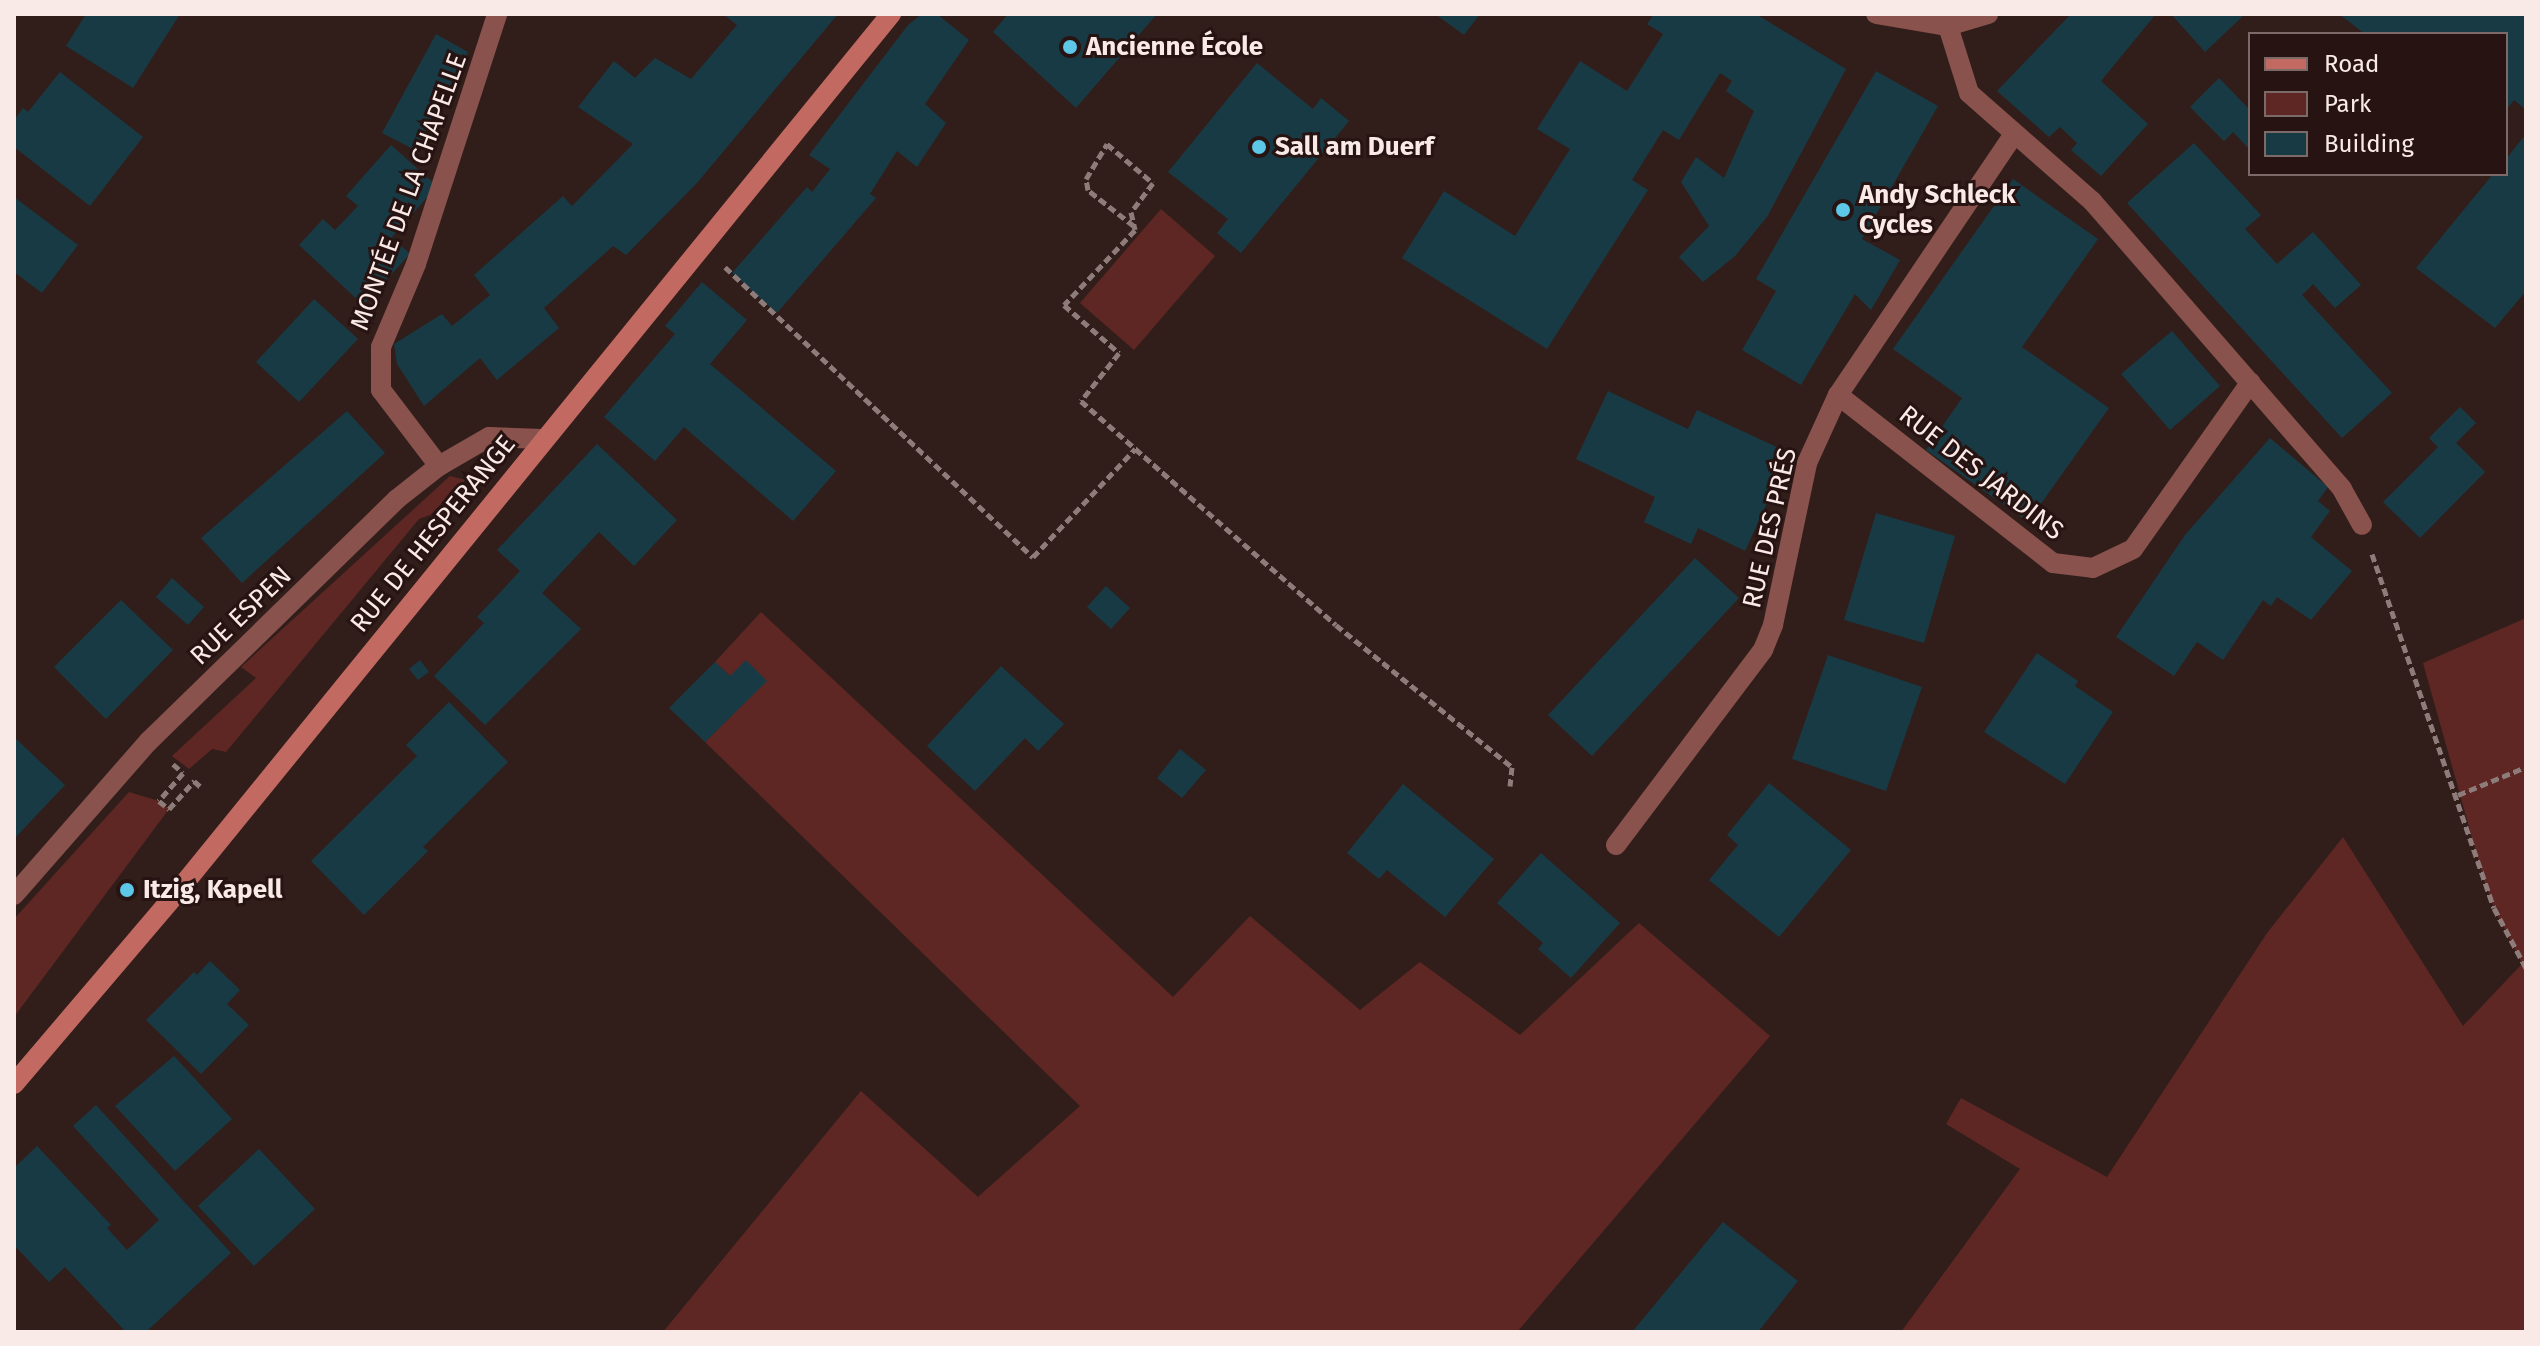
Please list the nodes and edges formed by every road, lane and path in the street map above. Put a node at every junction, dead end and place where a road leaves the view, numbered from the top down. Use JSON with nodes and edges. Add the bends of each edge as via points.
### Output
{"nodes":[{"id":1,"x":497,"y":14,"type":"edge"},
{"id":2,"x":891,"y":14,"type":"edge"},
{"id":3,"x":1876,"y":14,"type":"edge"},
{"id":4,"x":1988,"y":14,"type":"edge"},
{"id":5,"x":1948,"y":26,"type":"junction"},
{"id":6,"x":2014,"y":134,"type":"junction"},
{"id":7,"x":1134,"y":226,"type":"junction"},
{"id":8,"x":716,"y":259,"type":"dead end"},
{"id":9,"x":2251,"y":382,"type":"junction"},
{"id":10,"x":1838,"y":395,"type":"junction"},
{"id":11,"x":542,"y":439,"type":"junction"},
{"id":12,"x":1135,"y":449,"type":"junction"},
{"id":13,"x":439,"y":466,"type":"junction"},
{"id":14,"x":2362,"y":525,"type":"joint"},
{"id":15,"x":148,"y":742,"type":"junction"},
{"id":16,"x":2526,"y":767,"type":"edge"},
{"id":17,"x":1510,"y":786,"type":"dead end"},
{"id":18,"x":202,"y":788,"type":"dead end"},
{"id":19,"x":2458,"y":795,"type":"junction"},
{"id":20,"x":1616,"y":845,"type":"dead end"},
{"id":21,"x":14,"y":895,"type":"edge"},
{"id":22,"x":2526,"y":968,"type":"edge"},
{"id":23,"x":14,"y":1084,"type":"edge"}],
"edges":[{"from":1,"to":13,"type":"street","name":"MONTÉE DE LA CHAPELLE","via":[[416,264],[381,347],[381,390]]},
{"from":2,"to":11,"type":"main road","name":"RUE DE HESPERANGE"},
{"from":3,"to":5,"type":"street"},
{"from":4,"to":5,"type":"street"},
{"from":5,"to":6,"type":"street","via":[[1969,93]]},
{"from":6,"to":9,"type":"street","via":[[2092,201]]},
{"from":6,"to":10,"type":"street","name":"RUE DES PRÉS"},
{"from":7,"to":7,"type":"path","via":[[1131,212],[1153,183],[1107,144],[1086,179],[1088,190]]},
{"from":7,"to":12,"type":"path","via":[[1064,305],[1119,353],[1081,401]]},
{"from":8,"to":12,"type":"path","via":[[1033,557]]},
{"from":9,"to":10,"type":"street","name":"RUE DES JARDINS","via":[[2133,549],[2093,568],[2053,563]]},
{"from":9,"to":14,"type":"street","via":[[2342,489]]},
{"from":10,"to":20,"type":"street","name":"RUE DES PRÉS","via":[[1807,463],[1773,625],[1763,650]]},
{"from":11,"to":13,"type":"street","name":"RUE ESPEN","via":[[489,437]]},
{"from":11,"to":23,"type":"main road","name":"RUE DE HESPERANGE","via":[[174,896]]},
{"from":12,"to":17,"type":"path","via":[[1336,625],[1512,767]]},
{"from":13,"to":15,"type":"street","name":"RUE ESPEN","via":[[397,499]]},
{"from":14,"to":19,"type":"path"},
{"from":15,"to":18,"type":"path","via":[[183,773],[159,801],[169,809],[194,781]]},
{"from":15,"to":21,"type":"street","name":"RUE ESPEN"},
{"from":16,"to":19,"type":"path"},
{"from":19,"to":22,"type":"path","via":[[2494,908]]}]}
